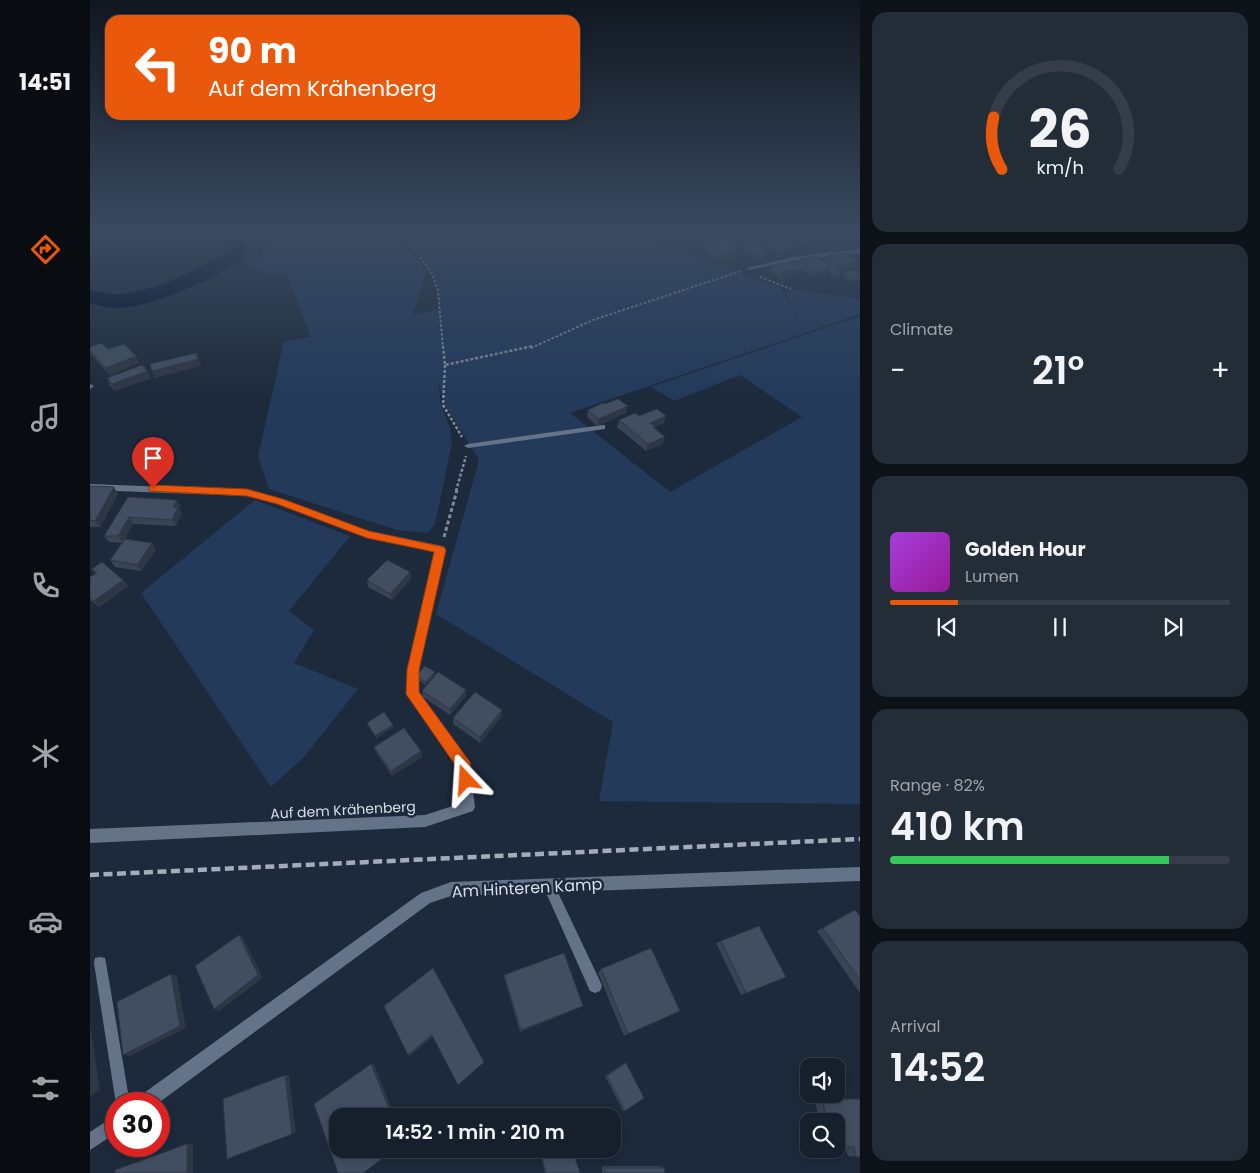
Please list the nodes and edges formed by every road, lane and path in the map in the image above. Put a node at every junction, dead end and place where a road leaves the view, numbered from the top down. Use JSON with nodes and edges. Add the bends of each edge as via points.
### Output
{"nodes":[{"id":1,"x":437,"y":287,"type":"edge"},
{"id":2,"x":693,"y":287,"type":"edge"},
{"id":3,"x":785,"y":287,"type":"edge"},
{"id":4,"x":791,"y":289,"type":"dead end"},
{"id":5,"x":446,"y":366,"type":"junction"},
{"id":6,"x":603,"y":427,"type":"edge"},
{"id":7,"x":468,"y":446,"type":"junction"},
{"id":8,"x":90,"y":488,"type":"edge"},
{"id":9,"x":440,"y":550,"type":"junction"},
{"id":10,"x":90,"y":836,"type":"edge"},
{"id":11,"x":860,"y":874,"type":"edge"},
{"id":12,"x":549,"y":886,"type":"junction"},
{"id":13,"x":100,"y":963,"type":"dead end"},
{"id":14,"x":595,"y":986,"type":"dead end"},
{"id":15,"x":121,"y":1092,"type":"edge"},
{"id":16,"x":159,"y":1092,"type":"edge"},
{"id":17,"x":105,"y":1131,"type":"edge"},
{"id":18,"x":90,"y":1142,"type":"edge"}],
"edges":[{"from":1,"to":5,"type":"path"},
{"from":2,"to":5,"type":"path","via":[[593,320],[530,348]]},
{"from":3,"to":4,"type":"path"},
{"from":5,"to":7,"type":"path","via":[[443,405]]},
{"from":6,"to":7,"type":"lane"},
{"from":7,"to":9,"type":"path"},
{"from":8,"to":9,"type":"street","via":[[247,493],[280,501],[367,534]]},
{"from":9,"to":10,"type":"street","name":"Auf dem Krähenberg","via":[[413,670],[412,694],[465,767],[469,807],[424,821]]},
{"from":11,"to":12,"type":"street","name":"Am Hinteren Kamp"},
{"from":12,"to":14,"type":"lane"},
{"from":12,"to":16,"type":"street","name":"Am Hinteren Kamp","via":[[451,889],[426,898]]},
{"from":13,"to":15,"type":"lane"},
{"from":17,"to":18,"type":"street"}]}
